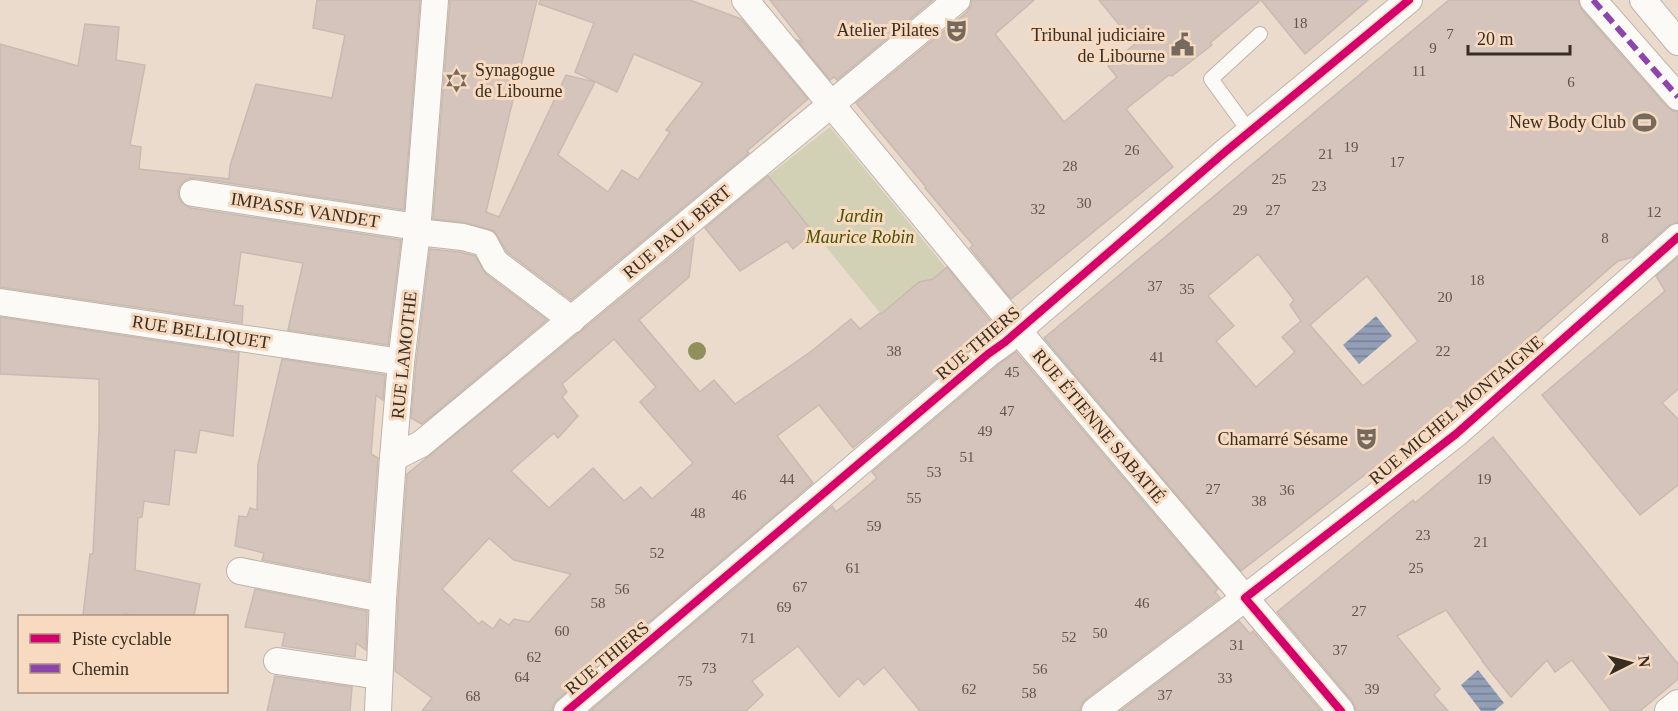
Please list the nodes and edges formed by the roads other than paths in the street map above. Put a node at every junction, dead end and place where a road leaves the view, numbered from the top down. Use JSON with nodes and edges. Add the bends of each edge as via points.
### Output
{"nodes":[{"id":1,"x":435,"y":0,"type":"edge"},
{"id":2,"x":745,"y":0,"type":"edge"},
{"id":3,"x":957,"y":0,"type":"edge"},
{"id":4,"x":1409,"y":0,"type":"edge"},
{"id":5,"x":1593,"y":0,"type":"edge"},
{"id":6,"x":1643,"y":0,"type":"edge"},
{"id":7,"x":1260,"y":34,"type":"dead end"},
{"id":8,"x":1678,"y":42,"type":"edge"},
{"id":9,"x":1678,"y":97,"type":"edge"},
{"id":10,"x":831,"y":104,"type":"junction"},
{"id":11,"x":1249,"y":131,"type":"junction"},
{"id":12,"x":193,"y":193,"type":"dead end"},
{"id":13,"x":417,"y":230,"type":"junction"},
{"id":14,"x":1678,"y":237,"type":"edge"},
{"id":15,"x":0,"y":302,"type":"edge"},
{"id":16,"x":572,"y":320,"type":"junction"},
{"id":17,"x":1018,"y":329,"type":"junction"},
{"id":18,"x":401,"y":362,"type":"junction"},
{"id":19,"x":393,"y":458,"type":"junction"},
{"id":20,"x":240,"y":571,"type":"dead end"},
{"id":21,"x":1245,"y":598,"type":"junction"},
{"id":22,"x":382,"y":599,"type":"junction"},
{"id":23,"x":277,"y":661,"type":"dead end"},
{"id":24,"x":379,"y":676,"type":"junction"},
{"id":25,"x":1678,"y":703,"type":"edge"},
{"id":26,"x":378,"y":711,"type":"edge"},
{"id":27,"x":567,"y":711,"type":"edge"},
{"id":28,"x":1095,"y":711,"type":"edge"},
{"id":29,"x":1341,"y":711,"type":"edge"},
{"id":30,"x":1668,"y":711,"type":"edge"}],
"edges":[{"from":1,"to":13,"type":"street","name":"RUE LAMOTHE"},
{"from":2,"to":10,"type":"street","name":"RUE ÉTIENNE SABATIÉ"},
{"from":3,"to":10,"type":"street","name":"RUE PAUL BERT"},
{"from":4,"to":11,"type":"street","name":"RUE THIERS"},
{"from":5,"to":9,"type":"street"},
{"from":6,"to":8,"type":"street"},
{"from":7,"to":11,"type":"lane","via":[[1211,79]]},
{"from":10,"to":16,"type":"street","name":"RUE PAUL BERT"},
{"from":10,"to":17,"type":"street","name":"RUE ÉTIENNE SABATIÉ"},
{"from":11,"to":17,"type":"street","name":"RUE THIERS"},
{"from":12,"to":13,"type":"street","name":"IMPASSE VANDET"},
{"from":13,"to":16,"type":"street","name":"IMPASSE VANDET","via":[[485,243],[495,262]]},
{"from":13,"to":18,"type":"street","name":"RUE LAMOTHE"},
{"from":14,"to":21,"type":"street","name":"RUE MICHEL MONTAIGNE","via":[[1456,434]]},
{"from":15,"to":18,"type":"street","name":"RUE BELLIQUET"},
{"from":16,"to":19,"type":"street","name":"RUE PAUL BERT","via":[[422,444]]},
{"from":17,"to":21,"type":"street","name":"RUE ÉTIENNE SABATIÉ"},
{"from":17,"to":27,"type":"street","name":"RUE THIERS"},
{"from":18,"to":19,"type":"street","name":"RUE LAMOTHE"},
{"from":19,"to":22,"type":"street","name":"RUE LAMOTHE"},
{"from":20,"to":22,"type":"street"},
{"from":21,"to":28,"type":"street","name":"RUE MICHEL MONTAIGNE"},
{"from":21,"to":29,"type":"street","name":"RUE ÉTIENNE SABATIÉ"},
{"from":22,"to":24,"type":"street","name":"RUE LAMOTHE"},
{"from":23,"to":24,"type":"street"},
{"from":24,"to":26,"type":"street","name":"RUE LAMOTHE"},
{"from":25,"to":30,"type":"street"}]}
